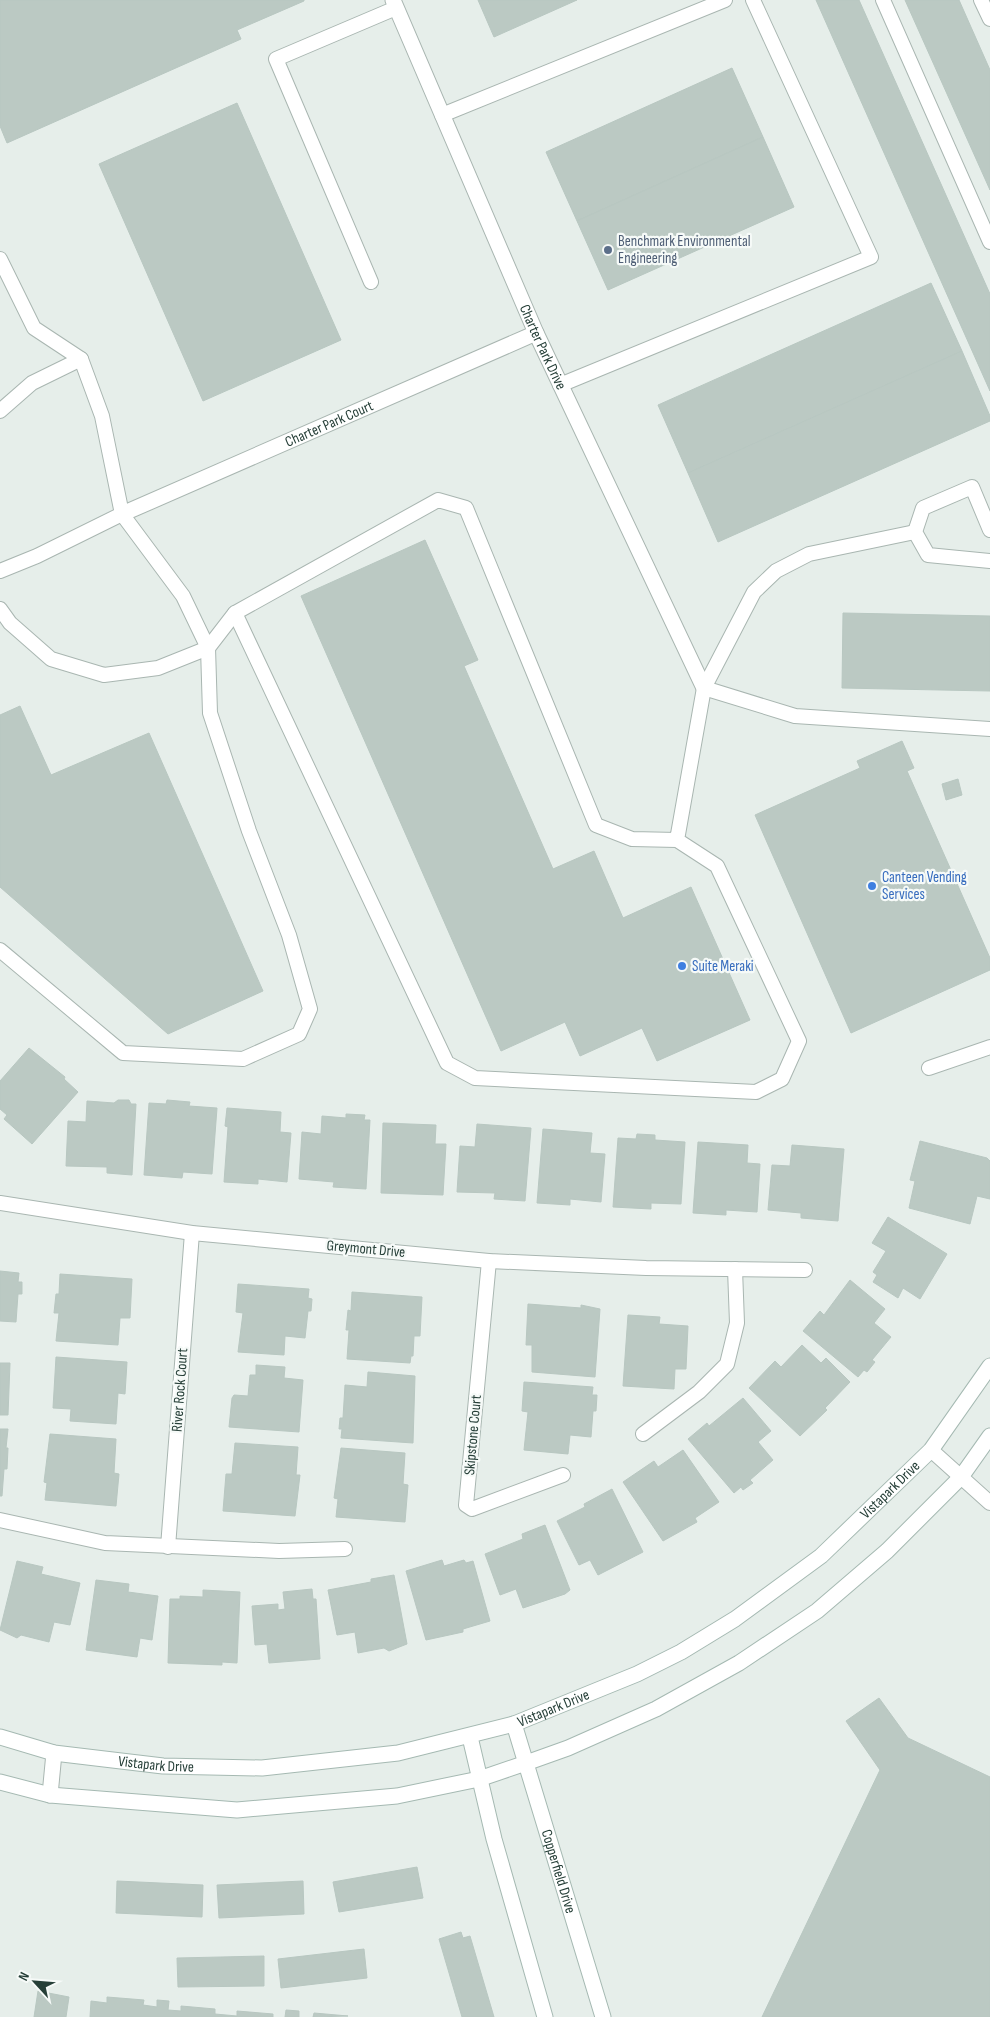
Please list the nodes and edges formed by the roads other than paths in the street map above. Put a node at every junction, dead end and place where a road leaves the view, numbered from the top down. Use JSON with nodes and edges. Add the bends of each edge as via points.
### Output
{"nodes":[{"id":1,"x":725,"y":0,"type":"edge"},
{"id":2,"x":753,"y":0,"type":"edge"},
{"id":3,"x":883,"y":0,"type":"edge"},
{"id":4,"x":982,"y":0,"type":"edge"},
{"id":5,"x":394,"y":4,"type":"edge"},
{"id":6,"x":990,"y":19,"type":"edge"},
{"id":7,"x":442,"y":115,"type":"junction"},
{"id":8,"x":990,"y":242,"type":"edge"},
{"id":9,"x":0,"y":259,"type":"edge"},
{"id":10,"x":371,"y":282,"type":"dead end"},
{"id":11,"x":536,"y":334,"type":"junction"},
{"id":12,"x":81,"y":359,"type":"junction"},
{"id":13,"x":560,"y":385,"type":"junction"},
{"id":14,"x":0,"y":411,"type":"edge"},
{"id":15,"x":122,"y":514,"type":"junction"},
{"id":16,"x":990,"y":530,"type":"edge"},
{"id":17,"x":915,"y":532,"type":"junction"},
{"id":18,"x":990,"y":561,"type":"edge"},
{"id":19,"x":0,"y":571,"type":"edge"},
{"id":20,"x":0,"y":608,"type":"edge"},
{"id":21,"x":235,"y":613,"type":"junction"},
{"id":22,"x":208,"y":648,"type":"junction"},
{"id":23,"x":704,"y":688,"type":"junction"},
{"id":24,"x":990,"y":729,"type":"edge"},
{"id":25,"x":676,"y":840,"type":"junction"},
{"id":26,"x":0,"y":950,"type":"edge"},
{"id":27,"x":990,"y":1047,"type":"edge"},
{"id":28,"x":929,"y":1068,"type":"dead end"},
{"id":29,"x":0,"y":1203,"type":"edge"},
{"id":30,"x":192,"y":1233,"type":"junction"},
{"id":31,"x":489,"y":1260,"type":"junction"},
{"id":32,"x":735,"y":1269,"type":"junction"},
{"id":33,"x":805,"y":1270,"type":"dead end"},
{"id":34,"x":990,"y":1366,"type":"edge"},
{"id":35,"x":643,"y":1434,"type":"dead end"},
{"id":36,"x":990,"y":1436,"type":"edge"},
{"id":37,"x":931,"y":1450,"type":"junction"},
{"id":38,"x":563,"y":1475,"type":"dead end"},
{"id":39,"x":961,"y":1477,"type":"junction"},
{"id":40,"x":990,"y":1503,"type":"edge"},
{"id":41,"x":0,"y":1520,"type":"edge"},
{"id":42,"x":168,"y":1547,"type":"junction"},
{"id":43,"x":345,"y":1549,"type":"dead end"},
{"id":44,"x":514,"y":1724,"type":"junction"},
{"id":45,"x":0,"y":1737,"type":"edge"},
{"id":46,"x":470,"y":1737,"type":"junction"},
{"id":47,"x":54,"y":1753,"type":"junction"},
{"id":48,"x":526,"y":1763,"type":"junction"},
{"id":49,"x":479,"y":1779,"type":"junction"},
{"id":50,"x":0,"y":1782,"type":"edge"},
{"id":51,"x":50,"y":1795,"type":"junction"},
{"id":52,"x":545,"y":2017,"type":"edge"},
{"id":53,"x":603,"y":2017,"type":"edge"}],
"edges":[{"from":1,"to":7,"type":"lane"},
{"from":2,"to":13,"type":"lane","via":[[870,257]]},
{"from":3,"to":8,"type":"lane"},
{"from":4,"to":6,"type":"lane"},
{"from":5,"to":7,"type":"street","name":"Charter Park Drive"},
{"from":5,"to":10,"type":"lane","via":[[276,59]]},
{"from":7,"to":11,"type":"street","name":"Charter Park Drive"},
{"from":9,"to":12,"type":"lane","via":[[34,328]]},
{"from":11,"to":13,"type":"street","name":"Charter Park Drive"},
{"from":11,"to":15,"type":"street","name":"Charter Park Court"},
{"from":12,"to":14,"type":"lane","via":[[32,383]]},
{"from":12,"to":15,"type":"lane","via":[[102,416]]},
{"from":13,"to":23,"type":"street","name":"Charter Park Drive"},
{"from":15,"to":19,"type":"lane"},
{"from":15,"to":22,"type":"lane","via":[[183,596]]},
{"from":16,"to":17,"type":"lane","via":[[972,487],[923,508]]},
{"from":17,"to":18,"type":"lane","via":[[928,555]]},
{"from":17,"to":23,"type":"lane","via":[[809,554],[776,571],[754,592]]},
{"from":20,"to":22,"type":"lane","via":[[10,624],[51,659],[104,675],[158,668]]},
{"from":21,"to":22,"type":"lane"},
{"from":21,"to":25,"type":"lane","via":[[438,500],[466,508],[596,825],[632,839]]},
{"from":21,"to":25,"type":"lane","via":[[447,1063],[475,1078],[756,1092],[782,1079],[799,1041],[717,866]]},
{"from":22,"to":26,"type":"lane","via":[[210,713],[248,831],[290,935],[310,1009],[299,1034],[243,1059],[123,1053]]},
{"from":23,"to":24,"type":"lane","via":[[795,716]]},
{"from":23,"to":25,"type":"lane"},
{"from":27,"to":28,"type":"lane"},
{"from":29,"to":30,"type":"lane","name":"Greymont Drive"},
{"from":30,"to":31,"type":"lane","name":"Greymont Drive"},
{"from":30,"to":42,"type":"lane","name":"River Rock Court"},
{"from":31,"to":32,"type":"lane","name":"Greymont Drive"},
{"from":31,"to":38,"type":"lane","name":"Skipstone Court","via":[[466,1505],[472,1509]]},
{"from":32,"to":33,"type":"lane","name":"Greymont Drive"},
{"from":32,"to":35,"type":"lane","via":[[737,1322],[727,1364],[699,1392]]},
{"from":34,"to":37,"type":"street","name":"Vistapark Drive"},
{"from":36,"to":39,"type":"street"},
{"from":37,"to":39,"type":"lane"},
{"from":37,"to":44,"type":"street","name":"Vistapark Drive","via":[[821,1556],[734,1619],[681,1652],[637,1674]]},
{"from":39,"to":40,"type":"lane"},
{"from":39,"to":48,"type":"street","via":[[887,1551],[817,1611],[739,1663],[656,1709]]},
{"from":41,"to":42,"type":"lane","via":[[105,1543]]},
{"from":42,"to":43,"type":"lane","via":[[279,1551]]},
{"from":44,"to":46,"type":"street","name":"Vistapark Drive"},
{"from":44,"to":48,"type":"street","name":"Copperfield Drive"},
{"from":45,"to":47,"type":"street","name":"Vistapark Drive"},
{"from":46,"to":47,"type":"street","name":"Vistapark Drive","via":[[398,1753],[262,1768],[163,1766]]},
{"from":46,"to":49,"type":"street"},
{"from":47,"to":51,"type":"street"},
{"from":48,"to":49,"type":"street"},
{"from":48,"to":53,"type":"street","name":"Copperfield Drive"},
{"from":49,"to":51,"type":"street","via":[[397,1796],[237,1810]]},
{"from":49,"to":52,"type":"street"},
{"from":50,"to":51,"type":"street"}]}
